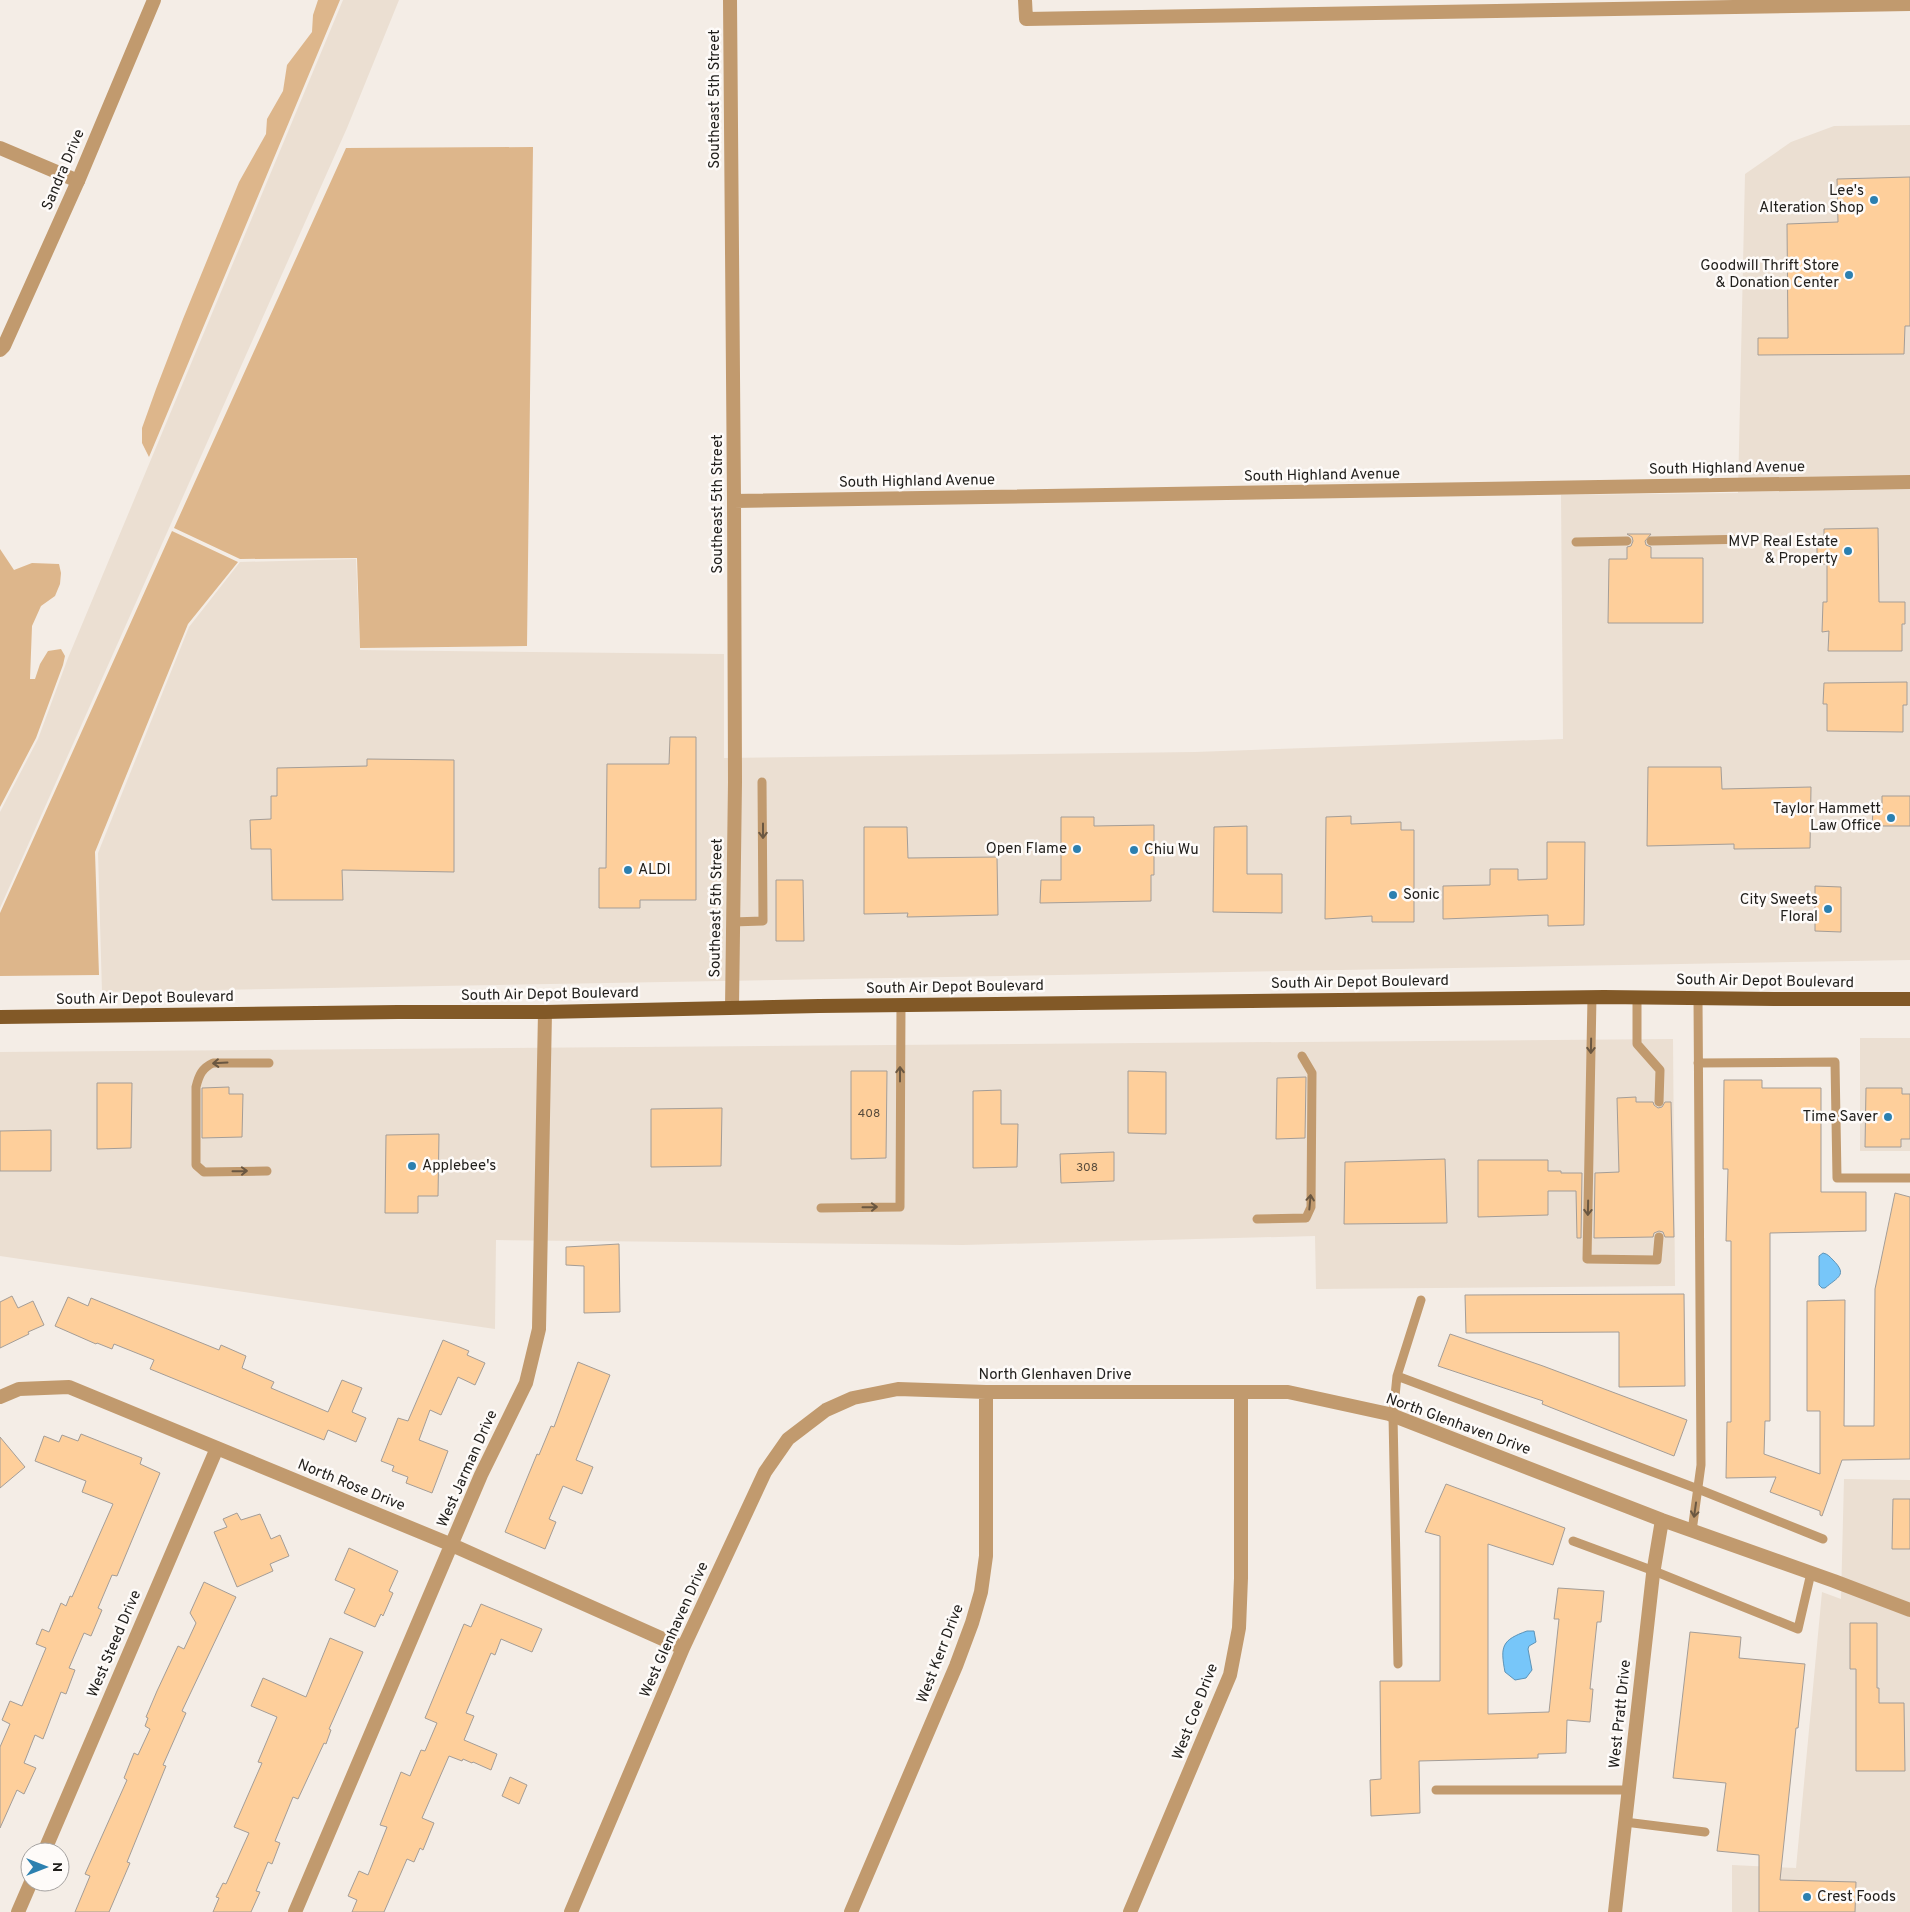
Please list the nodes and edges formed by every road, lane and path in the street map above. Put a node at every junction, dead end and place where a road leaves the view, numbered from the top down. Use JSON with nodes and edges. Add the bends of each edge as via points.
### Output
{"nodes":[{"id":1,"x":154,"y":0,"type":"edge"},
{"id":2,"x":730,"y":0,"type":"edge"},
{"id":3,"x":1026,"y":0,"type":"edge"},
{"id":4,"x":1910,"y":4,"type":"edge"},
{"id":5,"x":1579,"y":5,"type":"edge"},
{"id":6,"x":0,"y":148,"type":"edge"},
{"id":7,"x":78,"y":181,"type":"junction"},
{"id":8,"x":0,"y":350,"type":"edge"},
{"id":9,"x":1910,"y":482,"type":"edge"},
{"id":10,"x":734,"y":501,"type":"junction"},
{"id":11,"x":1752,"y":540,"type":"dead end"},
{"id":12,"x":1627,"y":541,"type":"dead end"},
{"id":13,"x":1651,"y":541,"type":"dead end"},
{"id":14,"x":1576,"y":542,"type":"dead end"},
{"id":15,"x":762,"y":782,"type":"dead end"},
{"id":16,"x":732,"y":922,"type":"junction"},
{"id":17,"x":1637,"y":996,"type":"junction"},
{"id":18,"x":1592,"y":997,"type":"junction"},
{"id":19,"x":1698,"y":998,"type":"junction"},
{"id":20,"x":1910,"y":999,"type":"edge"},
{"id":21,"x":901,"y":1005,"type":"junction"},
{"id":22,"x":732,"y":1007,"type":"junction"},
{"id":23,"x":545,"y":1012,"type":"junction"},
{"id":24,"x":0,"y":1017,"type":"edge"},
{"id":25,"x":1302,"y":1056,"type":"dead end"},
{"id":26,"x":268,"y":1063,"type":"dead end"},
{"id":27,"x":1698,"y":1063,"type":"junction"},
{"id":28,"x":1659,"y":1102,"type":"dead end"},
{"id":29,"x":267,"y":1171,"type":"dead end"},
{"id":30,"x":1910,"y":1178,"type":"edge"},
{"id":31,"x":822,"y":1208,"type":"dead end"},
{"id":32,"x":1257,"y":1219,"type":"dead end"},
{"id":33,"x":1659,"y":1237,"type":"dead end"},
{"id":34,"x":1421,"y":1300,"type":"dead end"},
{"id":35,"x":1397,"y":1376,"type":"junction"},
{"id":36,"x":986,"y":1392,"type":"junction"},
{"id":37,"x":1241,"y":1392,"type":"junction"},
{"id":38,"x":0,"y":1397,"type":"edge"},
{"id":39,"x":853,"y":1398,"type":"joint"},
{"id":40,"x":1393,"y":1416,"type":"junction"},
{"id":41,"x":217,"y":1448,"type":"junction"},
{"id":42,"x":1698,"y":1489,"type":"junction"},
{"id":43,"x":1662,"y":1520,"type":"junction"},
{"id":44,"x":1692,"y":1531,"type":"junction"},
{"id":45,"x":1823,"y":1539,"type":"dead end"},
{"id":46,"x":1573,"y":1541,"type":"dead end"},
{"id":47,"x":452,"y":1545,"type":"junction"},
{"id":48,"x":1654,"y":1571,"type":"junction"},
{"id":49,"x":1811,"y":1572,"type":"junction"},
{"id":50,"x":1910,"y":1610,"type":"edge"},
{"id":51,"x":683,"y":1648,"type":"junction"},
{"id":52,"x":1398,"y":1664,"type":"dead end"},
{"id":53,"x":1436,"y":1790,"type":"dead end"},
{"id":54,"x":1629,"y":1790,"type":"junction"},
{"id":55,"x":1625,"y":1822,"type":"junction"},
{"id":56,"x":1705,"y":1832,"type":"dead end"},
{"id":57,"x":48,"y":1842,"type":"edge"},
{"id":58,"x":27,"y":1892,"type":"edge"},
{"id":59,"x":18,"y":1912,"type":"edge"},
{"id":60,"x":295,"y":1912,"type":"edge"},
{"id":61,"x":571,"y":1912,"type":"edge"},
{"id":62,"x":851,"y":1912,"type":"edge"},
{"id":63,"x":1130,"y":1912,"type":"edge"},
{"id":64,"x":1615,"y":1912,"type":"edge"}],
"edges":[{"from":1,"to":7,"type":"street","name":"Sandra Drive"},
{"from":2,"to":10,"type":"street","name":"Southeast 5th Street"},
{"from":3,"to":5,"type":"street","via":[[1026,19]]},
{"from":4,"to":5,"type":"street"},
{"from":6,"to":7,"type":"street"},
{"from":7,"to":8,"type":"street","name":"Sandra Drive"},
{"from":9,"to":10,"type":"street","name":"South Highland Avenue"},
{"from":10,"to":16,"type":"street","name":"Southeast 5th Street"},
{"from":11,"to":13,"type":"lane"},
{"from":12,"to":14,"type":"lane"},
{"from":15,"to":16,"type":"lane","one_way":true,"via":[[763,921]]},
{"from":16,"to":22,"type":"street","name":"Southeast 5th Street"},
{"from":17,"to":18,"type":"main road","name":"South Air Depot Boulevard"},
{"from":17,"to":19,"type":"main road","name":"South Air Depot Boulevard"},
{"from":17,"to":28,"type":"lane","via":[[1637,1044],[1660,1070]]},
{"from":18,"to":21,"type":"main road","name":"South Air Depot Boulevard"},
{"from":18,"to":33,"type":"lane","one_way":true,"via":[[1587,1259],[1658,1260]]},
{"from":19,"to":20,"type":"main road","name":"South Air Depot Boulevard"},
{"from":19,"to":27,"type":"lane"},
{"from":21,"to":22,"type":"main road","name":"South Air Depot Boulevard"},
{"from":31,"to":21,"type":"lane","one_way":true,"via":[[900,1207]]},
{"from":22,"to":23,"type":"main road","name":"South Air Depot Boulevard"},
{"from":23,"to":24,"type":"main road","name":"South Air Depot Boulevard"},
{"from":23,"to":47,"type":"street","name":"West Jarman Drive","via":[[539,1329],[526,1383],[481,1475]]},
{"from":32,"to":25,"type":"lane","one_way":true,"via":[[1306,1218],[1311,1207],[1312,1073]]},
{"from":26,"to":29,"type":"lane","one_way":true,"via":[[213,1063],[198,1076],[196,1086],[196,1165],[204,1172]]},
{"from":27,"to":30,"type":"lane","via":[[1835,1062],[1837,1178]]},
{"from":27,"to":42,"type":"lane","via":[[1701,1465]]},
{"from":34,"to":35,"type":"lane"},
{"from":35,"to":40,"type":"lane"},
{"from":35,"to":42,"type":"lane"},
{"from":36,"to":37,"type":"street","name":"North Glenhaven Drive"},
{"from":36,"to":39,"type":"street","name":"North Glenhaven Drive","via":[[898,1389]]},
{"from":36,"to":62,"type":"street","name":"West Kerr Drive","via":[[986,1556],[981,1592],[956,1666]]},
{"from":37,"to":40,"type":"street","name":"North Glenhaven Drive","via":[[1288,1392]]},
{"from":37,"to":63,"type":"street","name":"West Coe Drive","via":[[1241,1578],[1239,1628],[1230,1675]]},
{"from":38,"to":41,"type":"street","name":"North Rose Drive","via":[[20,1389],[69,1387]]},
{"from":39,"to":51,"type":"street","name":"West Glenhaven Drive","via":[[826,1410],[788,1439],[765,1472]]},
{"from":40,"to":43,"type":"street","name":"North Glenhaven Drive"},
{"from":40,"to":52,"type":"lane"},
{"from":41,"to":47,"type":"street","name":"North Rose Drive"},
{"from":41,"to":57,"type":"street","name":"West Steed Drive"},
{"from":42,"to":44,"type":"lane","one_way":true},
{"from":42,"to":45,"type":"lane"},
{"from":43,"to":44,"type":"street","name":"North Glenhaven Drive"},
{"from":43,"to":48,"type":"street","name":"West Pratt Drive"},
{"from":44,"to":49,"type":"street","name":"North Glenhaven Drive"},
{"from":46,"to":48,"type":"lane"},
{"from":47,"to":51,"type":"street","name":"North Rose Drive"},
{"from":47,"to":60,"type":"street","name":"West Jarman Drive"},
{"from":48,"to":49,"type":"lane","via":[[1798,1629]]},
{"from":48,"to":54,"type":"street","name":"West Pratt Drive"},
{"from":49,"to":50,"type":"street","name":"North Glenhaven Drive"},
{"from":51,"to":61,"type":"street","name":"West Glenhaven Drive"},
{"from":53,"to":54,"type":"lane"},
{"from":54,"to":55,"type":"street","name":"West Pratt Drive"},
{"from":55,"to":56,"type":"lane"},
{"from":55,"to":64,"type":"street","name":"West Pratt Drive"},
{"from":58,"to":59,"type":"street"}]}
